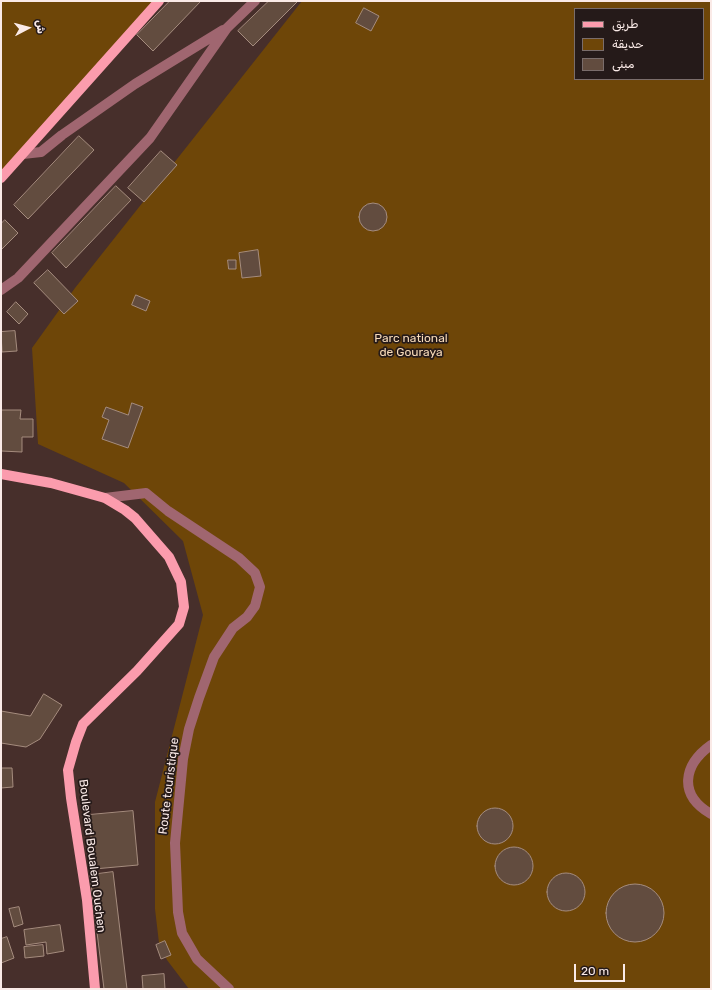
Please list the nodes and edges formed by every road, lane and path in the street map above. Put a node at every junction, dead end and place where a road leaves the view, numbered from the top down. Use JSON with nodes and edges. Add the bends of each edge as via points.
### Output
{"nodes":[{"id":1,"x":159,"y":1,"type":"edge"},
{"id":2,"x":255,"y":1,"type":"edge"},
{"id":3,"x":227,"y":28,"type":"junction"},
{"id":4,"x":22,"y":154,"type":"junction"},
{"id":5,"x":1,"y":178,"type":"edge"},
{"id":6,"x":1,"y":290,"type":"edge"},
{"id":7,"x":1,"y":474,"type":"edge"},
{"id":8,"x":105,"y":498,"type":"junction"},
{"id":9,"x":711,"y":745,"type":"edge"},
{"id":10,"x":711,"y":814,"type":"edge"},
{"id":11,"x":95,"y":989,"type":"edge"},
{"id":12,"x":229,"y":989,"type":"edge"}],
"edges":[{"from":1,"to":4,"type":"main road"},
{"from":2,"to":3,"type":"street"},
{"from":3,"to":4,"type":"street","via":[[134,84],[41,152]]},
{"from":3,"to":6,"type":"street","via":[[150,138],[18,278]]},
{"from":4,"to":5,"type":"main road"},
{"from":7,"to":8,"type":"main road","name":"Boulevard Boualem Ouchen","via":[[58,485]]},
{"from":8,"to":11,"type":"main road","name":"Boulevard Boualem Ouchen","via":[[135,518],[169,557],[182,582],[184,608],[179,624],[137,671],[83,724],[68,770],[86,892]]},
{"from":8,"to":12,"type":"street","name":"Route touristique","via":[[146,493],[168,511],[239,558],[254,573],[260,587],[255,606],[247,617],[233,628],[214,657],[199,698],[183,759],[175,843],[178,912],[182,933],[197,959]]},
{"from":9,"to":10,"type":"street","via":[[696,757],[688,772],[688,780],[693,797]]}]}
